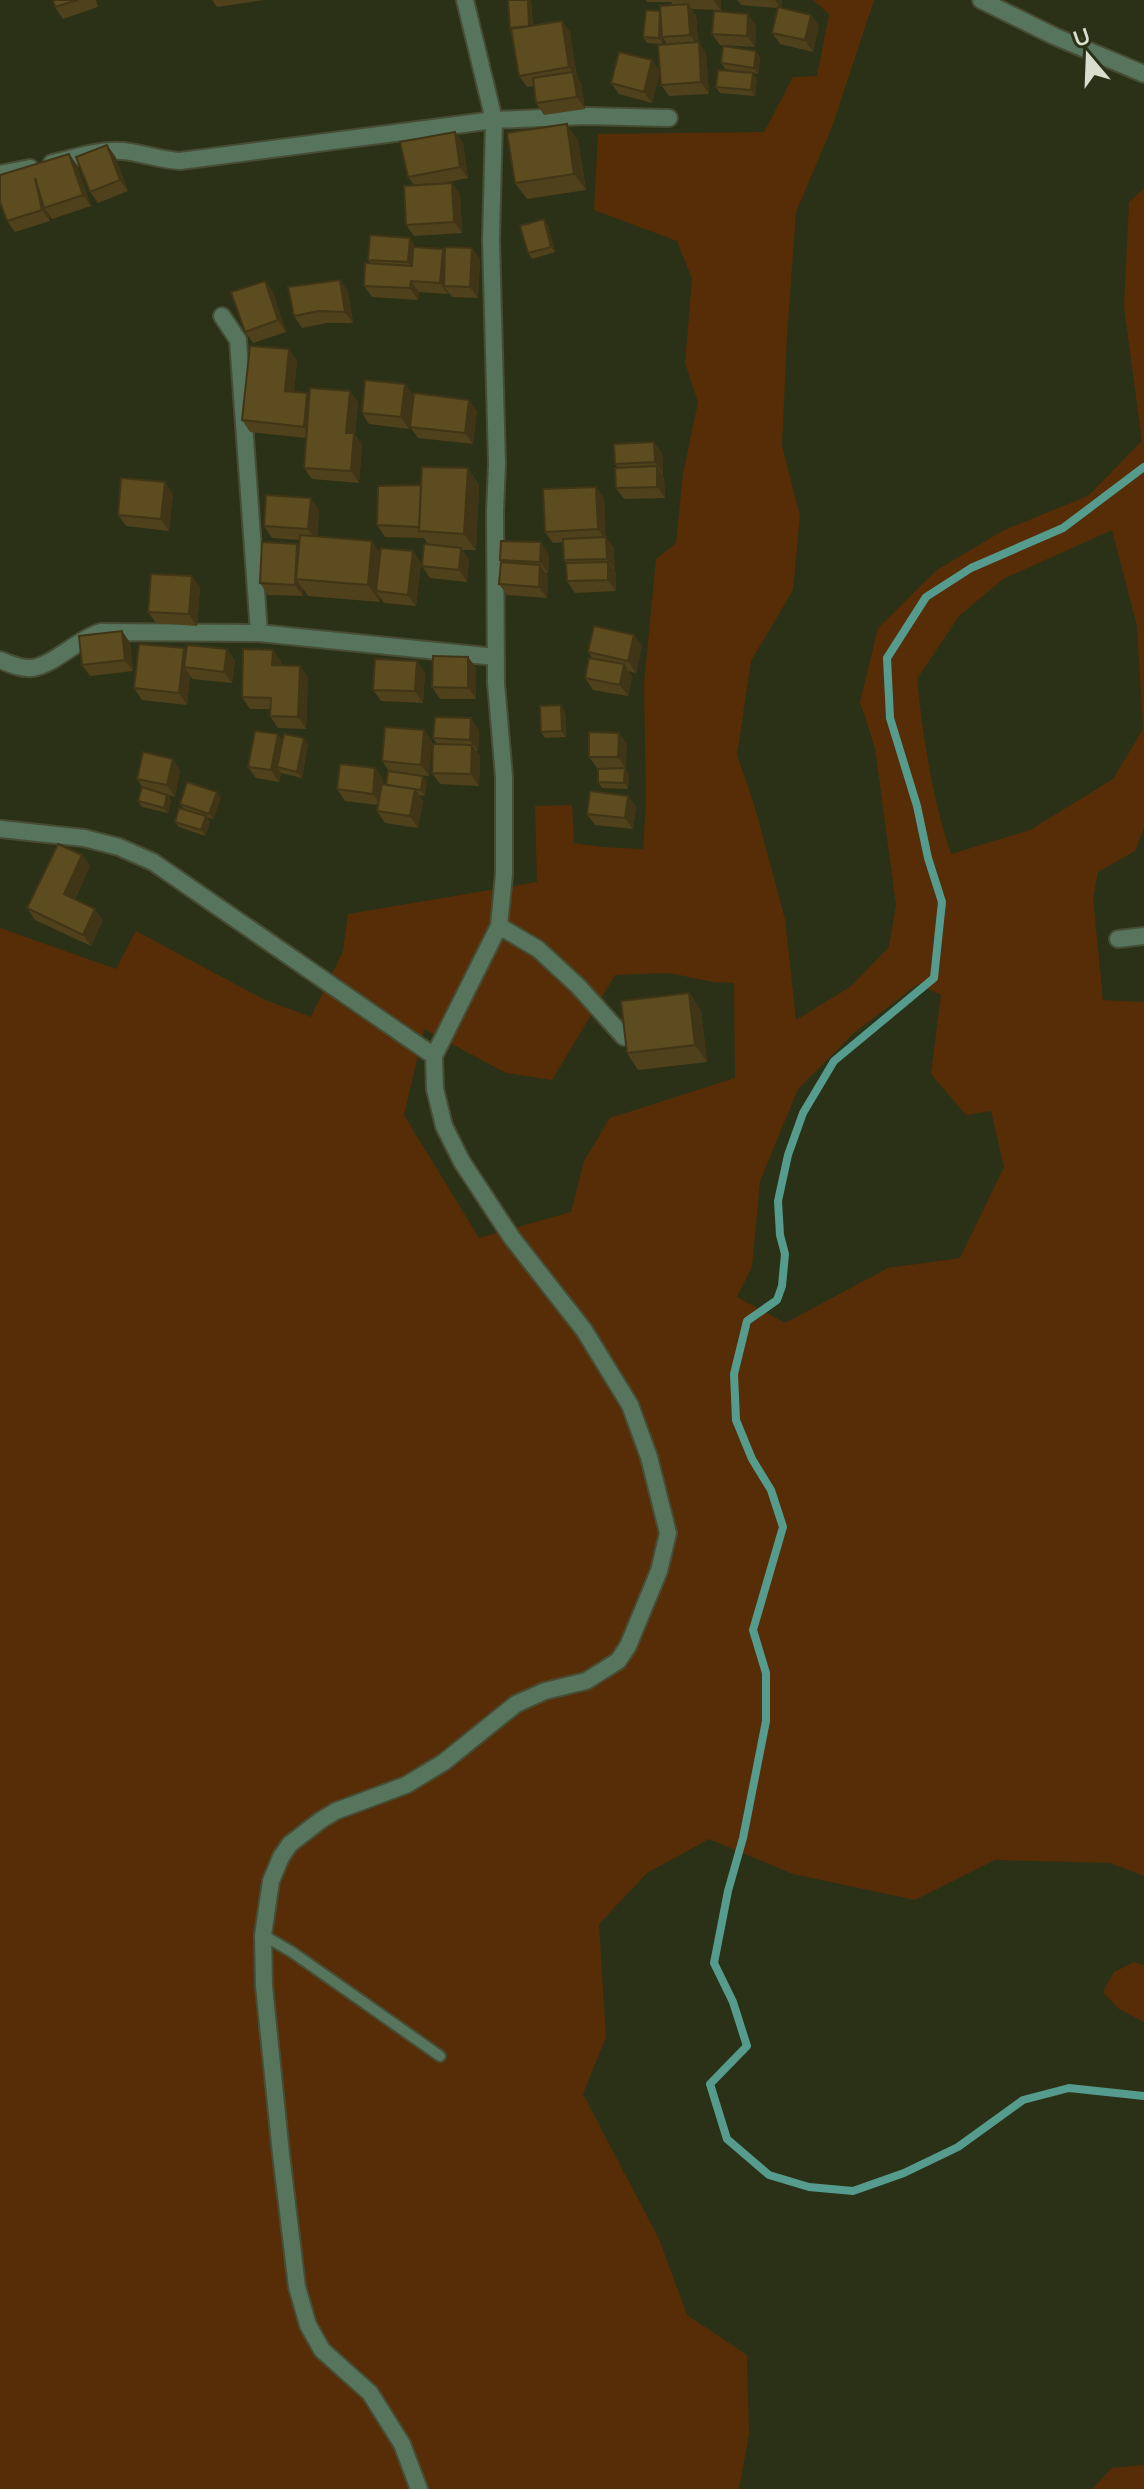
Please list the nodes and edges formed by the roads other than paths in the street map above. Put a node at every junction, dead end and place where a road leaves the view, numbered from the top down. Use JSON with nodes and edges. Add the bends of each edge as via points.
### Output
{"nodes":[{"id":1,"x":465,"y":0,"type":"edge"},
{"id":2,"x":981,"y":0,"type":"edge"},
{"id":3,"x":1144,"y":74,"type":"edge"},
{"id":4,"x":669,"y":118,"type":"dead end"},
{"id":5,"x":494,"y":120,"type":"junction"},
{"id":6,"x":0,"y":174,"type":"edge"},
{"id":7,"x":222,"y":316,"type":"dead end"},
{"id":8,"x":259,"y":633,"type":"junction"},
{"id":9,"x":496,"y":657,"type":"junction"},
{"id":10,"x":0,"y":660,"type":"edge"},
{"id":11,"x":1,"y":829,"type":"edge"},
{"id":12,"x":499,"y":926,"type":"junction"},
{"id":13,"x":1144,"y":936,"type":"edge"},
{"id":14,"x":1118,"y":939,"type":"dead end"},
{"id":15,"x":624,"y":1037,"type":"edge"},
{"id":16,"x":434,"y":1056,"type":"junction"},
{"id":17,"x":263,"y":1935,"type":"junction"},
{"id":18,"x":440,"y":2056,"type":"dead end"},
{"id":19,"x":419,"y":2489,"type":"edge"}],
"edges":[{"from":1,"to":5,"type":"street"},
{"from":2,"to":3,"type":"street"},
{"from":4,"to":5,"type":"street"},
{"from":5,"to":6,"type":"street","via":[[180,161],[101,151]]},
{"from":5,"to":9,"type":"street"},
{"from":7,"to":8,"type":"street","via":[[238,340]]},
{"from":8,"to":9,"type":"street"},
{"from":8,"to":10,"type":"street","via":[[101,632],[33,668]]},
{"from":9,"to":12,"type":"street","via":[[504,777]]},
{"from":11,"to":16,"type":"street","via":[[84,838],[153,862]]},
{"from":12,"to":15,"type":"street","via":[[538,949]]},
{"from":12,"to":16,"type":"street"},
{"from":13,"to":14,"type":"street"},
{"from":16,"to":17,"type":"street","via":[[444,1126],[462,1162],[512,1238],[584,1330],[630,1405],[668,1533],[659,1571],[618,1661],[586,1681],[516,1704],[444,1762],[406,1785],[321,1820],[281,1857],[271,1881]]},
{"from":17,"to":18,"type":"lane"},
{"from":17,"to":19,"type":"street","via":[[269,2040],[297,2287],[322,2350],[370,2393],[402,2444]]}]}
